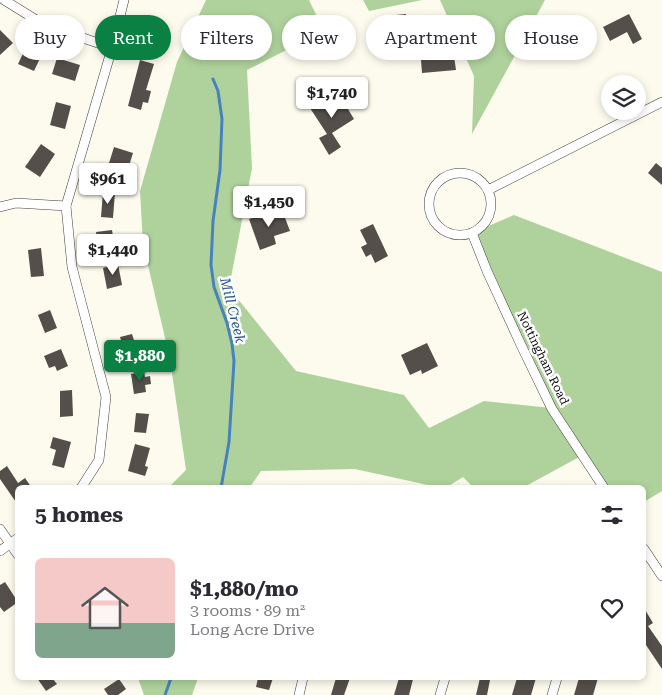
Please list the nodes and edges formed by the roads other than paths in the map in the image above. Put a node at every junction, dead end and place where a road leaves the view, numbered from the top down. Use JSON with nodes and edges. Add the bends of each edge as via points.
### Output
{"nodes":[{"id":1,"x":4,"y":0,"type":"edge"},
{"id":2,"x":124,"y":0,"type":"edge"},
{"id":3,"x":120,"y":15,"type":"edge"},
{"id":4,"x":95,"y":42,"type":"edge"},
{"id":5,"x":109,"y":60,"type":"edge"},
{"id":6,"x":662,"y":102,"type":"edge"},
{"id":7,"x":488,"y":190,"type":"junction"},
{"id":8,"x":66,"y":206,"type":"junction"},
{"id":9,"x":0,"y":207,"type":"edge"},
{"id":10,"x":472,"y":233,"type":"junction"},
{"id":11,"x":82,"y":485,"type":"edge"},
{"id":12,"x":602,"y":485,"type":"edge"},
{"id":13,"x":0,"y":529,"type":"edge"},
{"id":14,"x":14,"y":541,"type":"edge"},
{"id":15,"x":0,"y":551,"type":"edge"},
{"id":16,"x":646,"y":551,"type":"edge"},
{"id":17,"x":661,"y":573,"type":"edge"},
{"id":18,"x":302,"y":680,"type":"edge"},
{"id":19,"x":444,"y":680,"type":"edge"},
{"id":20,"x":556,"y":680,"type":"edge"},
{"id":21,"x":298,"y":695,"type":"edge"},
{"id":22,"x":440,"y":695,"type":"edge"},
{"id":23,"x":552,"y":695,"type":"edge"}],
"edges":[{"from":1,"to":4,"type":"street","via":[[43,24]]},
{"from":2,"to":3,"type":"street"},
{"from":5,"to":8,"type":"street"},
{"from":6,"to":7,"type":"street"},
{"from":7,"to":10,"type":"street","via":[[491,205],[484,224]]},
{"from":7,"to":10,"type":"street","via":[[479,179],[468,174],[453,174],[438,182],[430,195],[430,213],[438,227],[454,235]]},
{"from":8,"to":9,"type":"street","via":[[16,203]]},
{"from":8,"to":11,"type":"street","via":[[72,267],[106,397],[99,460]]},
{"from":10,"to":12,"type":"street","name":"Nottingham Road","via":[[552,408]]},
{"from":13,"to":14,"type":"street"},
{"from":14,"to":15,"type":"street"},
{"from":16,"to":17,"type":"street"},
{"from":18,"to":21,"type":"street"},
{"from":19,"to":22,"type":"street"},
{"from":20,"to":23,"type":"street"}]}
